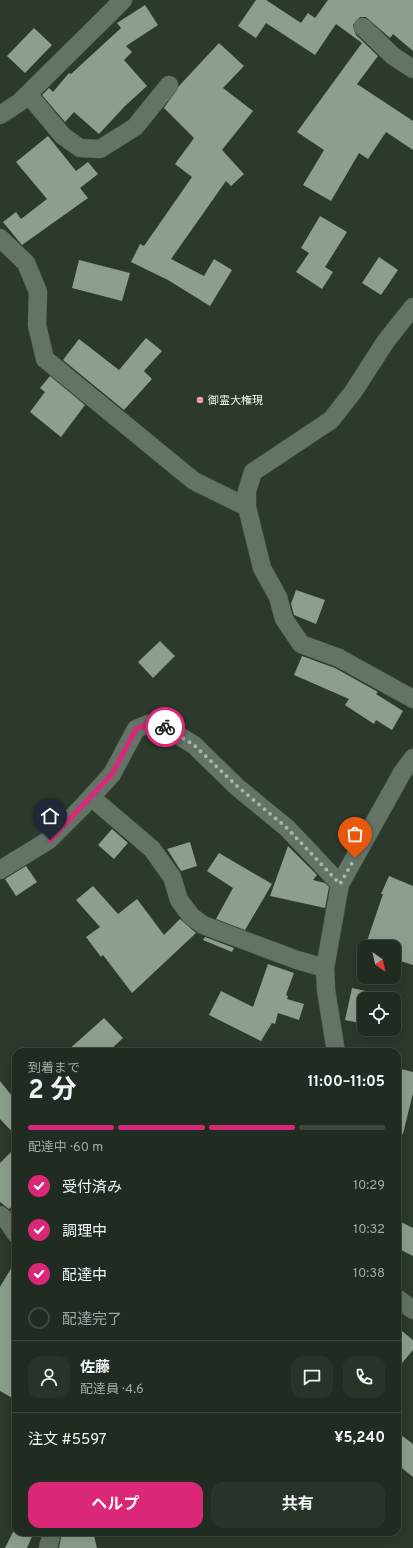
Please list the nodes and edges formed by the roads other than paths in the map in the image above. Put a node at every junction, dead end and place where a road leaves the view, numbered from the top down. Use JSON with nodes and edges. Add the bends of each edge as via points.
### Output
{"nodes":[{"id":1,"x":123,"y":0,"type":"edge"},
{"id":2,"x":363,"y":27,"type":"dead end"},
{"id":3,"x":413,"y":69,"type":"edge"},
{"id":4,"x":169,"y":85,"type":"dead end"},
{"id":5,"x":28,"y":94,"type":"junction"},
{"id":6,"x":0,"y":115,"type":"edge"},
{"id":7,"x":0,"y":238,"type":"edge"},
{"id":8,"x":413,"y":307,"type":"edge"},
{"id":9,"x":247,"y":507,"type":"junction"},
{"id":10,"x":413,"y":699,"type":"edge"},
{"id":11,"x":413,"y":758,"type":"edge"},
{"id":12,"x":91,"y":797,"type":"junction"},
{"id":13,"x":0,"y":870,"type":"edge"},
{"id":14,"x":340,"y":884,"type":"junction"},
{"id":15,"x":325,"y":968,"type":"junction"},
{"id":16,"x":335,"y":1048,"type":"edge"},
{"id":17,"x":0,"y":1215,"type":"edge"},
{"id":18,"x":12,"y":1228,"type":"edge"},
{"id":19,"x":401,"y":1301,"type":"edge"},
{"id":20,"x":413,"y":1310,"type":"edge"},
{"id":21,"x":51,"y":1536,"type":"edge"},
{"id":22,"x":48,"y":1548,"type":"edge"}],
"edges":[{"from":1,"to":5,"type":"street"},
{"from":2,"to":3,"type":"street","via":[[393,56]]},
{"from":4,"to":5,"type":"street","via":[[135,127],[100,149],[80,148],[63,136]]},
{"from":5,"to":6,"type":"street"},
{"from":7,"to":9,"type":"street","via":[[26,263],[38,292],[37,325],[45,359],[194,481]]},
{"from":8,"to":9,"type":"street","via":[[331,420],[253,472],[247,491]]},
{"from":9,"to":10,"type":"street","via":[[262,568],[278,597],[284,619],[301,644],[339,658]]},
{"from":11,"to":14,"type":"street"},
{"from":12,"to":13,"type":"street","via":[[50,840]]},
{"from":12,"to":14,"type":"street","via":[[112,774],[136,729],[148,724],[160,724],[194,745],[238,787],[287,828]]},
{"from":12,"to":15,"type":"street","via":[[152,849],[172,877],[179,900],[191,916],[202,925]]},
{"from":14,"to":15,"type":"street"},
{"from":15,"to":16,"type":"street"},
{"from":17,"to":18,"type":"street"},
{"from":19,"to":20,"type":"street"},
{"from":21,"to":22,"type":"street"}]}
